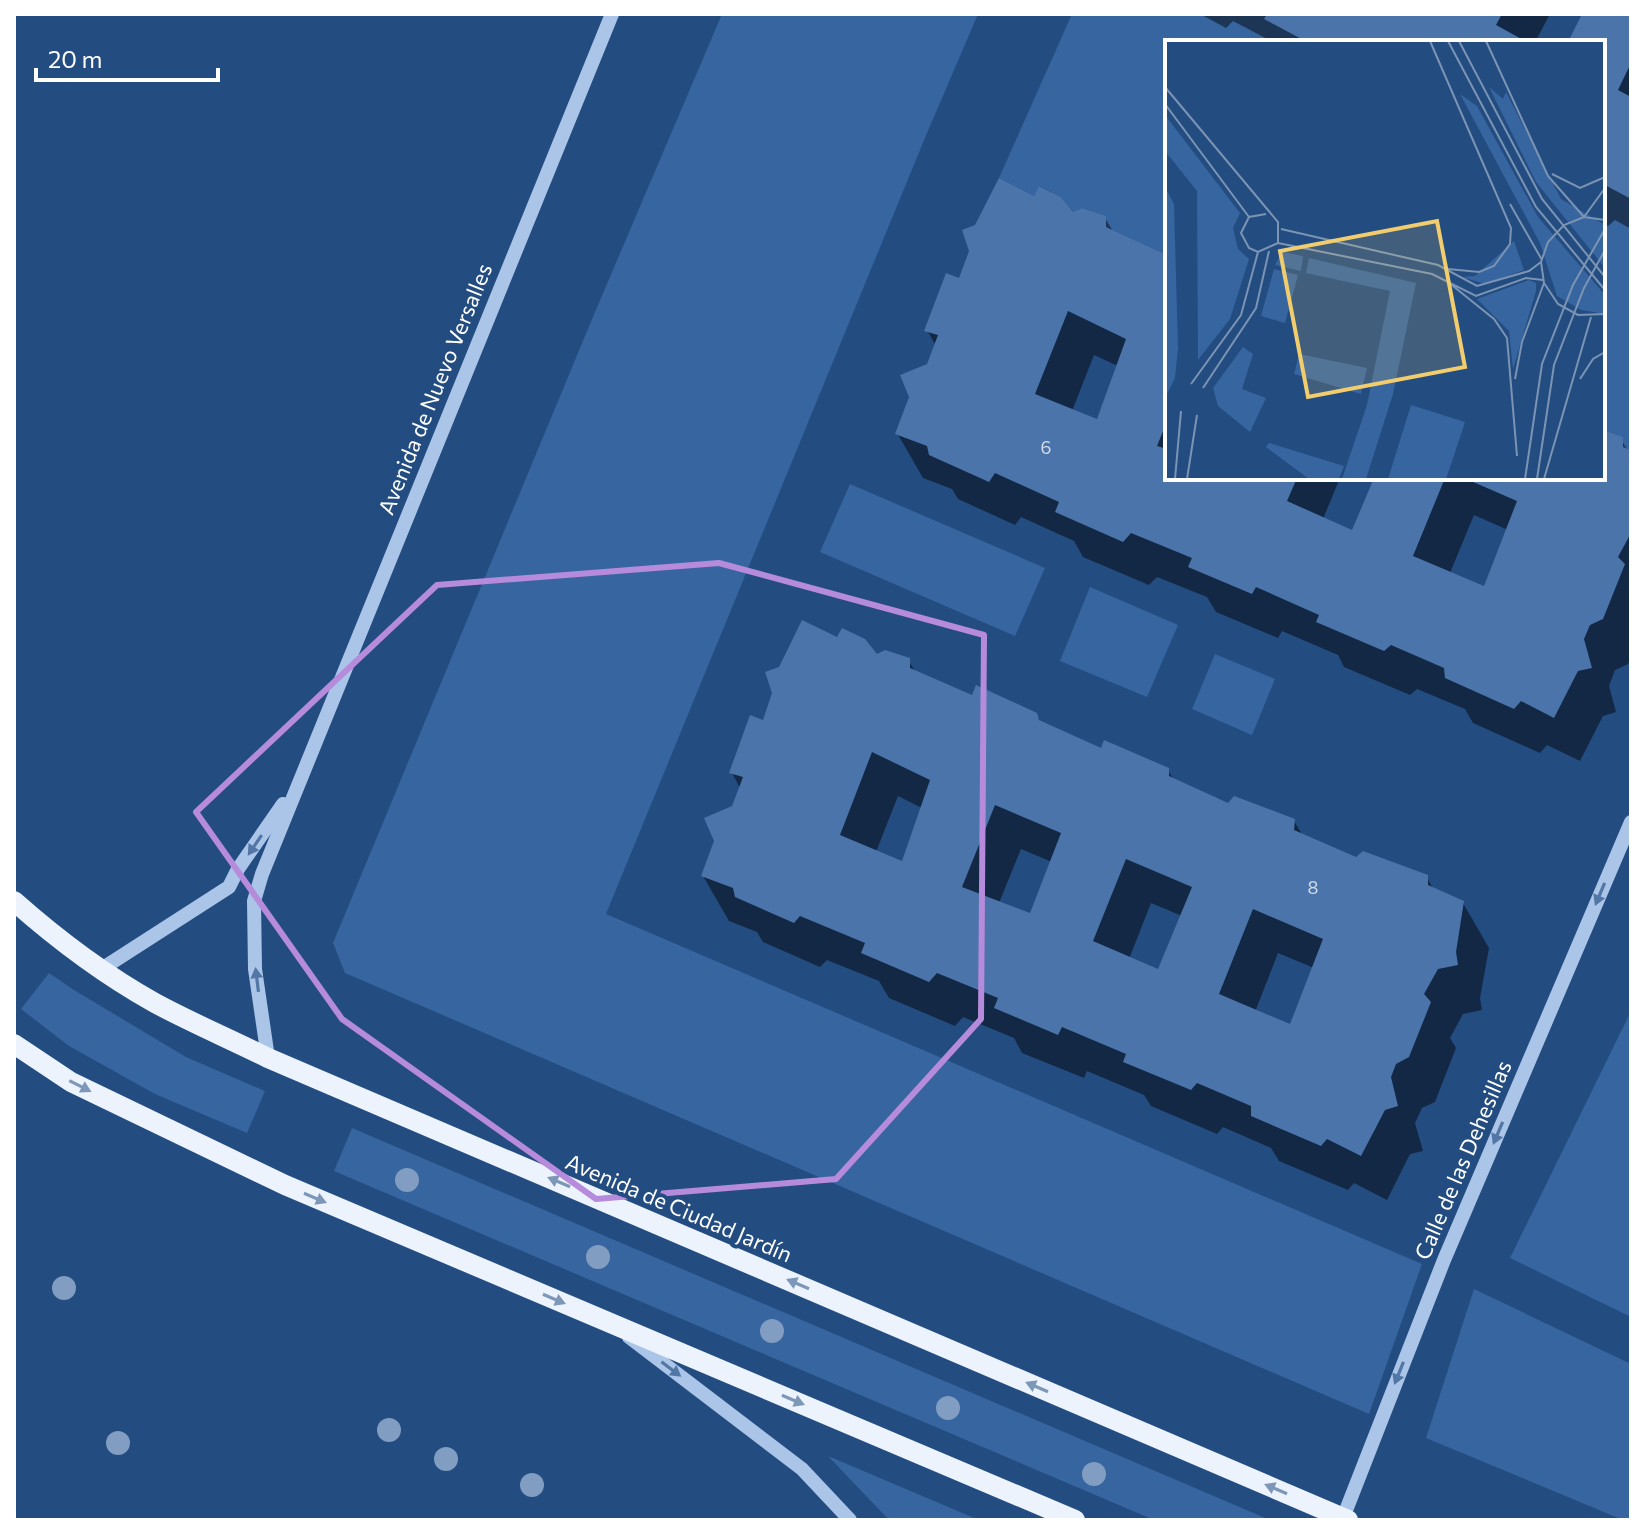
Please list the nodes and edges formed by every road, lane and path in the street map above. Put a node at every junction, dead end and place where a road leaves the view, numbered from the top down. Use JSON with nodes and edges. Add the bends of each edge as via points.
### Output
{"nodes":[{"id":1,"x":612,"y":14,"type":"edge"},
{"id":2,"x":299,"y":780,"type":"junction"},
{"id":3,"x":1631,"y":822,"type":"edge"},
{"id":4,"x":14,"y":901,"type":"edge"},
{"id":5,"x":100,"y":970,"type":"junction"},
{"id":6,"x":14,"y":1044,"type":"edge"},
{"id":7,"x":268,"y":1058,"type":"junction"},
{"id":8,"x":609,"y":1322,"type":"junction"},
{"id":9,"x":1345,"y":1519,"type":"edge"},
{"id":10,"x":850,"y":1520,"type":"edge"},
{"id":11,"x":1075,"y":1520,"type":"edge"}],
"edges":[{"from":1,"to":2,"type":"street","name":"Avenida de Nuevo Versalles"},
{"from":2,"to":5,"type":"street","name":"Avenida de Nuevo Versalles","one_way":true,"via":[[229,887]]},
{"from":7,"to":2,"type":"street","name":"Avenida de Nuevo Versalles","one_way":true,"via":[[255,969],[254,901]]},
{"from":3,"to":9,"type":"street","name":"Calle de las Dehesillas","one_way":true,"via":[[1444,1260]]},
{"from":4,"to":5,"type":"main road","name":"Avenida de Ciudad Jardín"},
{"from":5,"to":7,"type":"main road","name":"Avenida de Ciudad Jardín"},
{"from":6,"to":8,"type":"main road","one_way":true,"via":[[71,1082],[285,1185]]},
{"from":9,"to":7,"type":"main road","name":"Avenida de Ciudad Jardín","one_way":true},
{"from":8,"to":10,"type":"street","one_way":true,"via":[[802,1469]]},
{"from":8,"to":11,"type":"main road","one_way":true}]}
